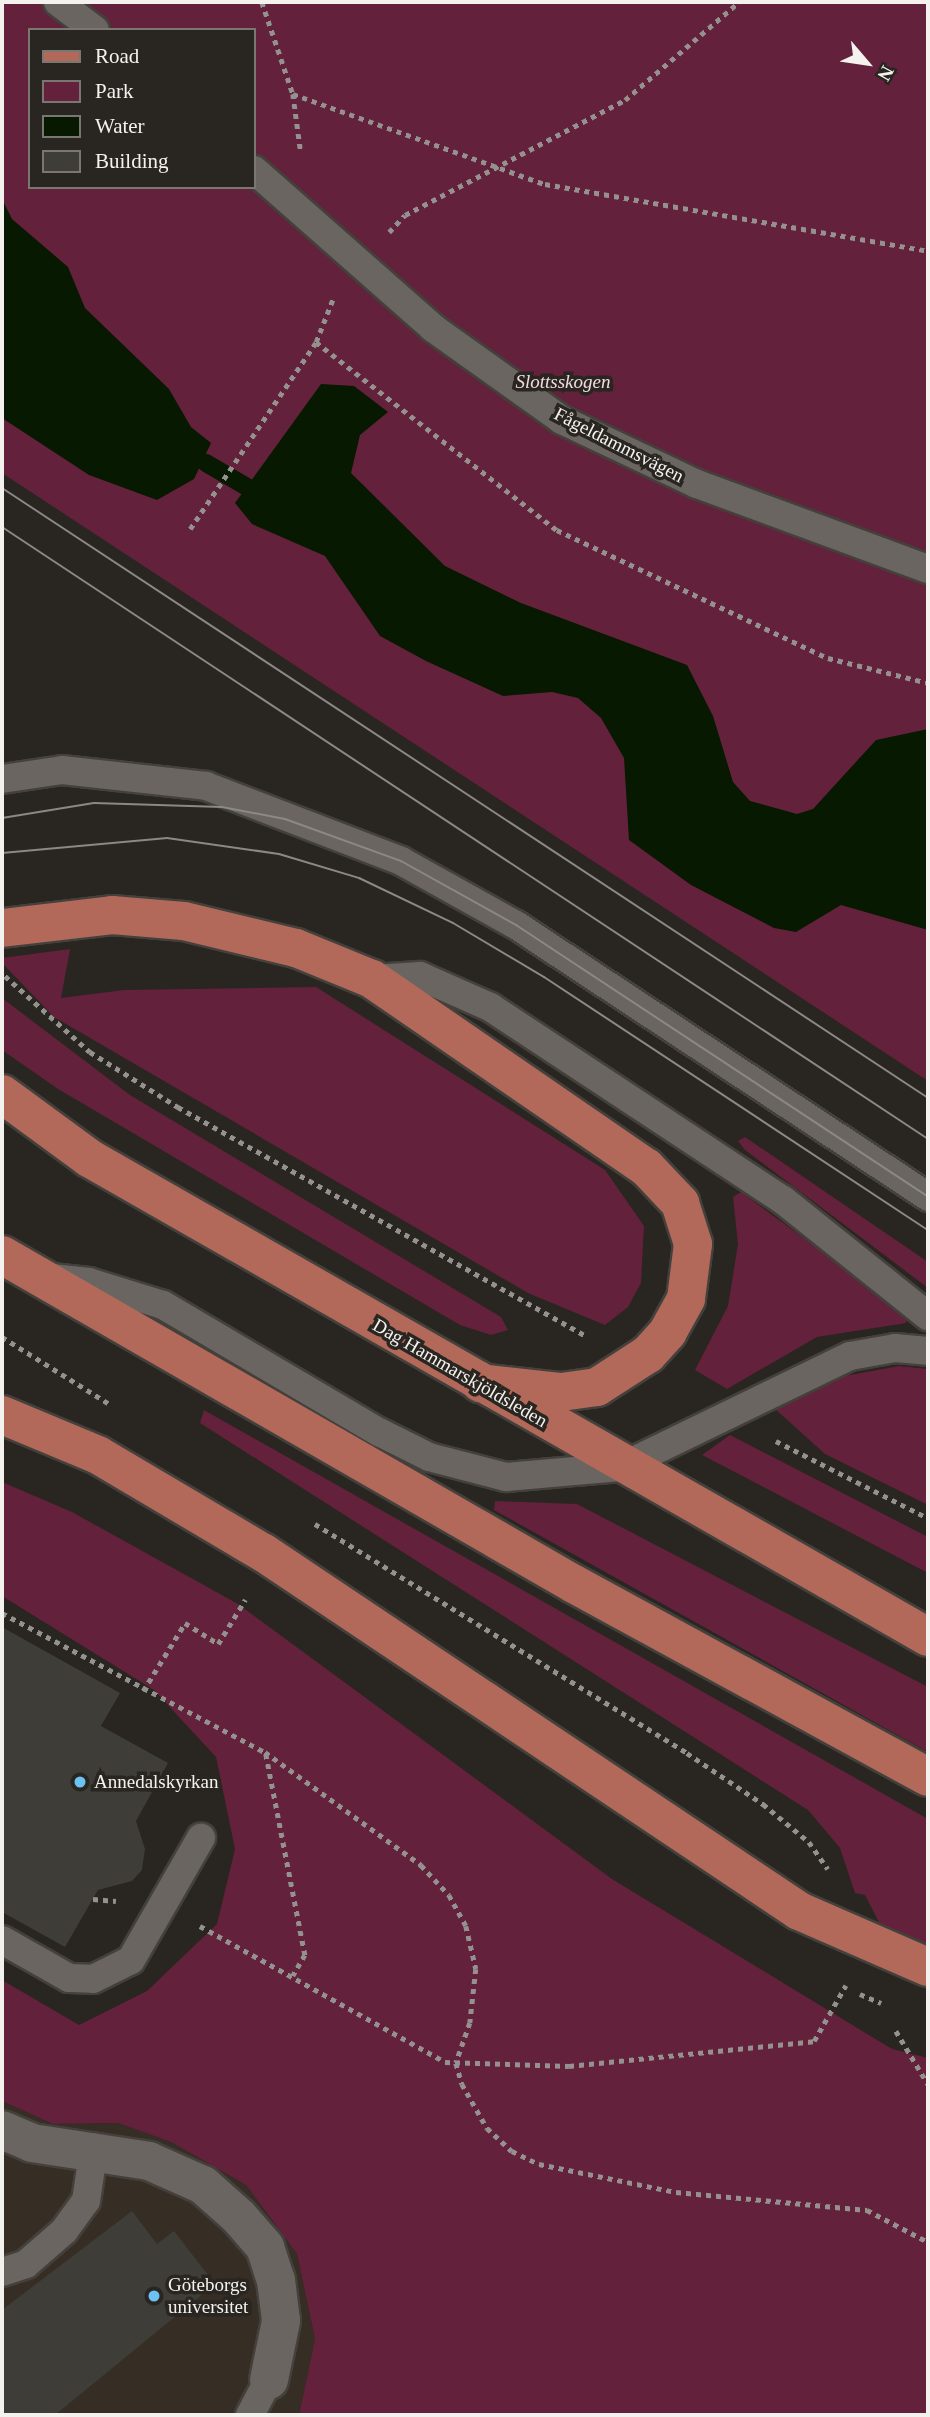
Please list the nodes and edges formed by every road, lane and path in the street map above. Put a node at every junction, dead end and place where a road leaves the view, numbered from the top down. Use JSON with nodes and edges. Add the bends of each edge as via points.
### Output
{"nodes":[{"id":1,"x":58,"y":2,"type":"edge"},
{"id":2,"x":262,"y":2,"type":"edge"},
{"id":3,"x":739,"y":2,"type":"edge"},
{"id":4,"x":92,"y":28,"type":"edge"},
{"id":5,"x":293,"y":94,"type":"junction"},
{"id":6,"x":304,"y":168,"type":"dead end"},
{"id":7,"x":495,"y":168,"type":"junction"},
{"id":8,"x":256,"y":172,"type":"edge"},
{"id":9,"x":928,"y":251,"type":"edge"},
{"id":10,"x":363,"y":266,"type":"junction"},
{"id":11,"x":190,"y":529,"type":"dead end"},
{"id":12,"x":928,"y":569,"type":"edge"},
{"id":13,"x":928,"y":683,"type":"edge"},
{"id":14,"x":2,"y":779,"type":"edge"},
{"id":15,"x":15,"y":926,"type":"edge"},
{"id":16,"x":2,"y":973,"type":"edge"},
{"id":17,"x":372,"y":979,"type":"junction"},
{"id":18,"x":2,"y":1094,"type":"edge"},
{"id":19,"x":928,"y":1197,"type":"edge"},
{"id":20,"x":2,"y":1255,"type":"edge"},
{"id":21,"x":35,"y":1277,"type":"junction"},
{"id":22,"x":928,"y":1316,"type":"edge"},
{"id":23,"x":568,"y":1325,"type":"dead end"},
{"id":24,"x":2,"y":1337,"type":"edge"},
{"id":25,"x":928,"y":1351,"type":"edge"},
{"id":26,"x":480,"y":1383,"type":"junction"},
{"id":27,"x":114,"y":1406,"type":"dead end"},
{"id":28,"x":2,"y":1415,"type":"edge"},
{"id":29,"x":767,"y":1436,"type":"dead end"},
{"id":30,"x":621,"y":1467,"type":"junction"},
{"id":31,"x":928,"y":1518,"type":"edge"},
{"id":32,"x":310,"y":1521,"type":"dead end"},
{"id":33,"x":250,"y":1592,"type":"dead end"},
{"id":34,"x":2,"y":1613,"type":"edge"},
{"id":35,"x":928,"y":1637,"type":"edge"},
{"id":36,"x":143,"y":1691,"type":"junction"},
{"id":37,"x":265,"y":1752,"type":"junction"},
{"id":38,"x":928,"y":1777,"type":"edge"},
{"id":39,"x":201,"y":1838,"type":"dead end"},
{"id":40,"x":830,"y":1873,"type":"dead end"},
{"id":41,"x":93,"y":1899,"type":"dead end"},
{"id":42,"x":164,"y":1906,"type":"junction"},
{"id":43,"x":2,"y":1940,"type":"edge"},
{"id":44,"x":928,"y":1967,"type":"edge"},
{"id":45,"x":293,"y":1976,"type":"junction"},
{"id":46,"x":846,"y":1985,"type":"dead end"},
{"id":47,"x":896,"y":2031,"type":"dead end"},
{"id":48,"x":456,"y":2063,"type":"junction"},
{"id":49,"x":928,"y":2084,"type":"edge"},
{"id":50,"x":2,"y":2130,"type":"edge"},
{"id":51,"x":94,"y":2148,"type":"junction"},
{"id":52,"x":928,"y":2242,"type":"edge"},
{"id":53,"x":2,"y":2272,"type":"edge"},
{"id":54,"x":269,"y":2380,"type":"joint"},
{"id":55,"x":250,"y":2415,"type":"edge"}],
"edges":[{"from":1,"to":4,"type":"lane"},
{"from":2,"to":5,"type":"path"},
{"from":3,"to":7,"type":"path","via":[[625,100]]},
{"from":5,"to":6,"type":"path"},
{"from":5,"to":7,"type":"path"},
{"from":7,"to":9,"type":"path","via":[[545,184]]},
{"from":7,"to":10,"type":"path","via":[[405,215]]},
{"from":8,"to":10,"type":"lane","name":"Fågeldammsvägen"},
{"from":10,"to":12,"type":"lane","name":"Fågeldammsvägen","via":[[433,328],[562,420],[697,484]]},
{"from":11,"to":13,"type":"path","via":[[241,445],[316,342],[557,530],[828,658]]},
{"from":14,"to":19,"type":"lane","via":[[62,771],[205,786],[401,861],[516,925]]},
{"from":15,"to":17,"type":"main road","via":[[112,915],[184,921],[296,948]]},
{"from":16,"to":23,"type":"path","via":[[90,1052],[167,1101]]},
{"from":17,"to":22,"type":"lane","via":[[420,975],[490,1007],[783,1200]]},
{"from":17,"to":26,"type":"main road","via":[[646,1167],[688,1218],[693,1257],[686,1299],[648,1354],[613,1381],[578,1390]]},
{"from":18,"to":26,"type":"main road","name":"Dag Hammarskjöldsleden","via":[[89,1158]]},
{"from":20,"to":21,"type":"main road"},
{"from":21,"to":30,"type":"lane","via":[[89,1282],[163,1305],[429,1457],[506,1477]]},
{"from":21,"to":38,"type":"main road","via":[[574,1584]]},
{"from":24,"to":27,"type":"path"},
{"from":25,"to":30,"type":"lane","via":[[895,1348],[850,1356]]},
{"from":26,"to":30,"type":"main road","name":"Dag Hammarskjöldsleden"},
{"from":28,"to":44,"type":"main road","via":[[98,1455],[264,1553],[799,1911]]},
{"from":29,"to":31,"type":"path"},
{"from":30,"to":35,"type":"main road","name":"Dag Hammarskjöldsleden"},
{"from":32,"to":40,"type":"path","via":[[763,1804],[809,1842]]},
{"from":33,"to":36,"type":"path","via":[[218,1644],[185,1623]]},
{"from":34,"to":36,"type":"path"},
{"from":36,"to":37,"type":"path"},
{"from":37,"to":45,"type":"path","via":[[306,1955]]},
{"from":37,"to":48,"type":"path","via":[[411,1857],[449,1895],[466,1926],[476,1969],[470,2023]]},
{"from":39,"to":42,"type":"lane"},
{"from":41,"to":42,"type":"path"},
{"from":42,"to":43,"type":"lane","via":[[131,1960],[93,1979],[69,1978]]},
{"from":42,"to":45,"type":"path"},
{"from":45,"to":48,"type":"path","via":[[398,2039]]},
{"from":46,"to":48,"type":"path","via":[[814,2041],[569,2066]]},
{"from":47,"to":49,"type":"path"},
{"from":48,"to":52,"type":"path","via":[[486,2128],[539,2164],[676,2192],[867,2210]]},
{"from":50,"to":51,"type":"street","via":[[32,2143]]},
{"from":51,"to":53,"type":"lane","via":[[86,2201],[64,2231],[26,2264]]},
{"from":51,"to":54,"type":"street","via":[[149,2161],[203,2185],[265,2247],[281,2321]]},
{"from":54,"to":55,"type":"lane"}]}
